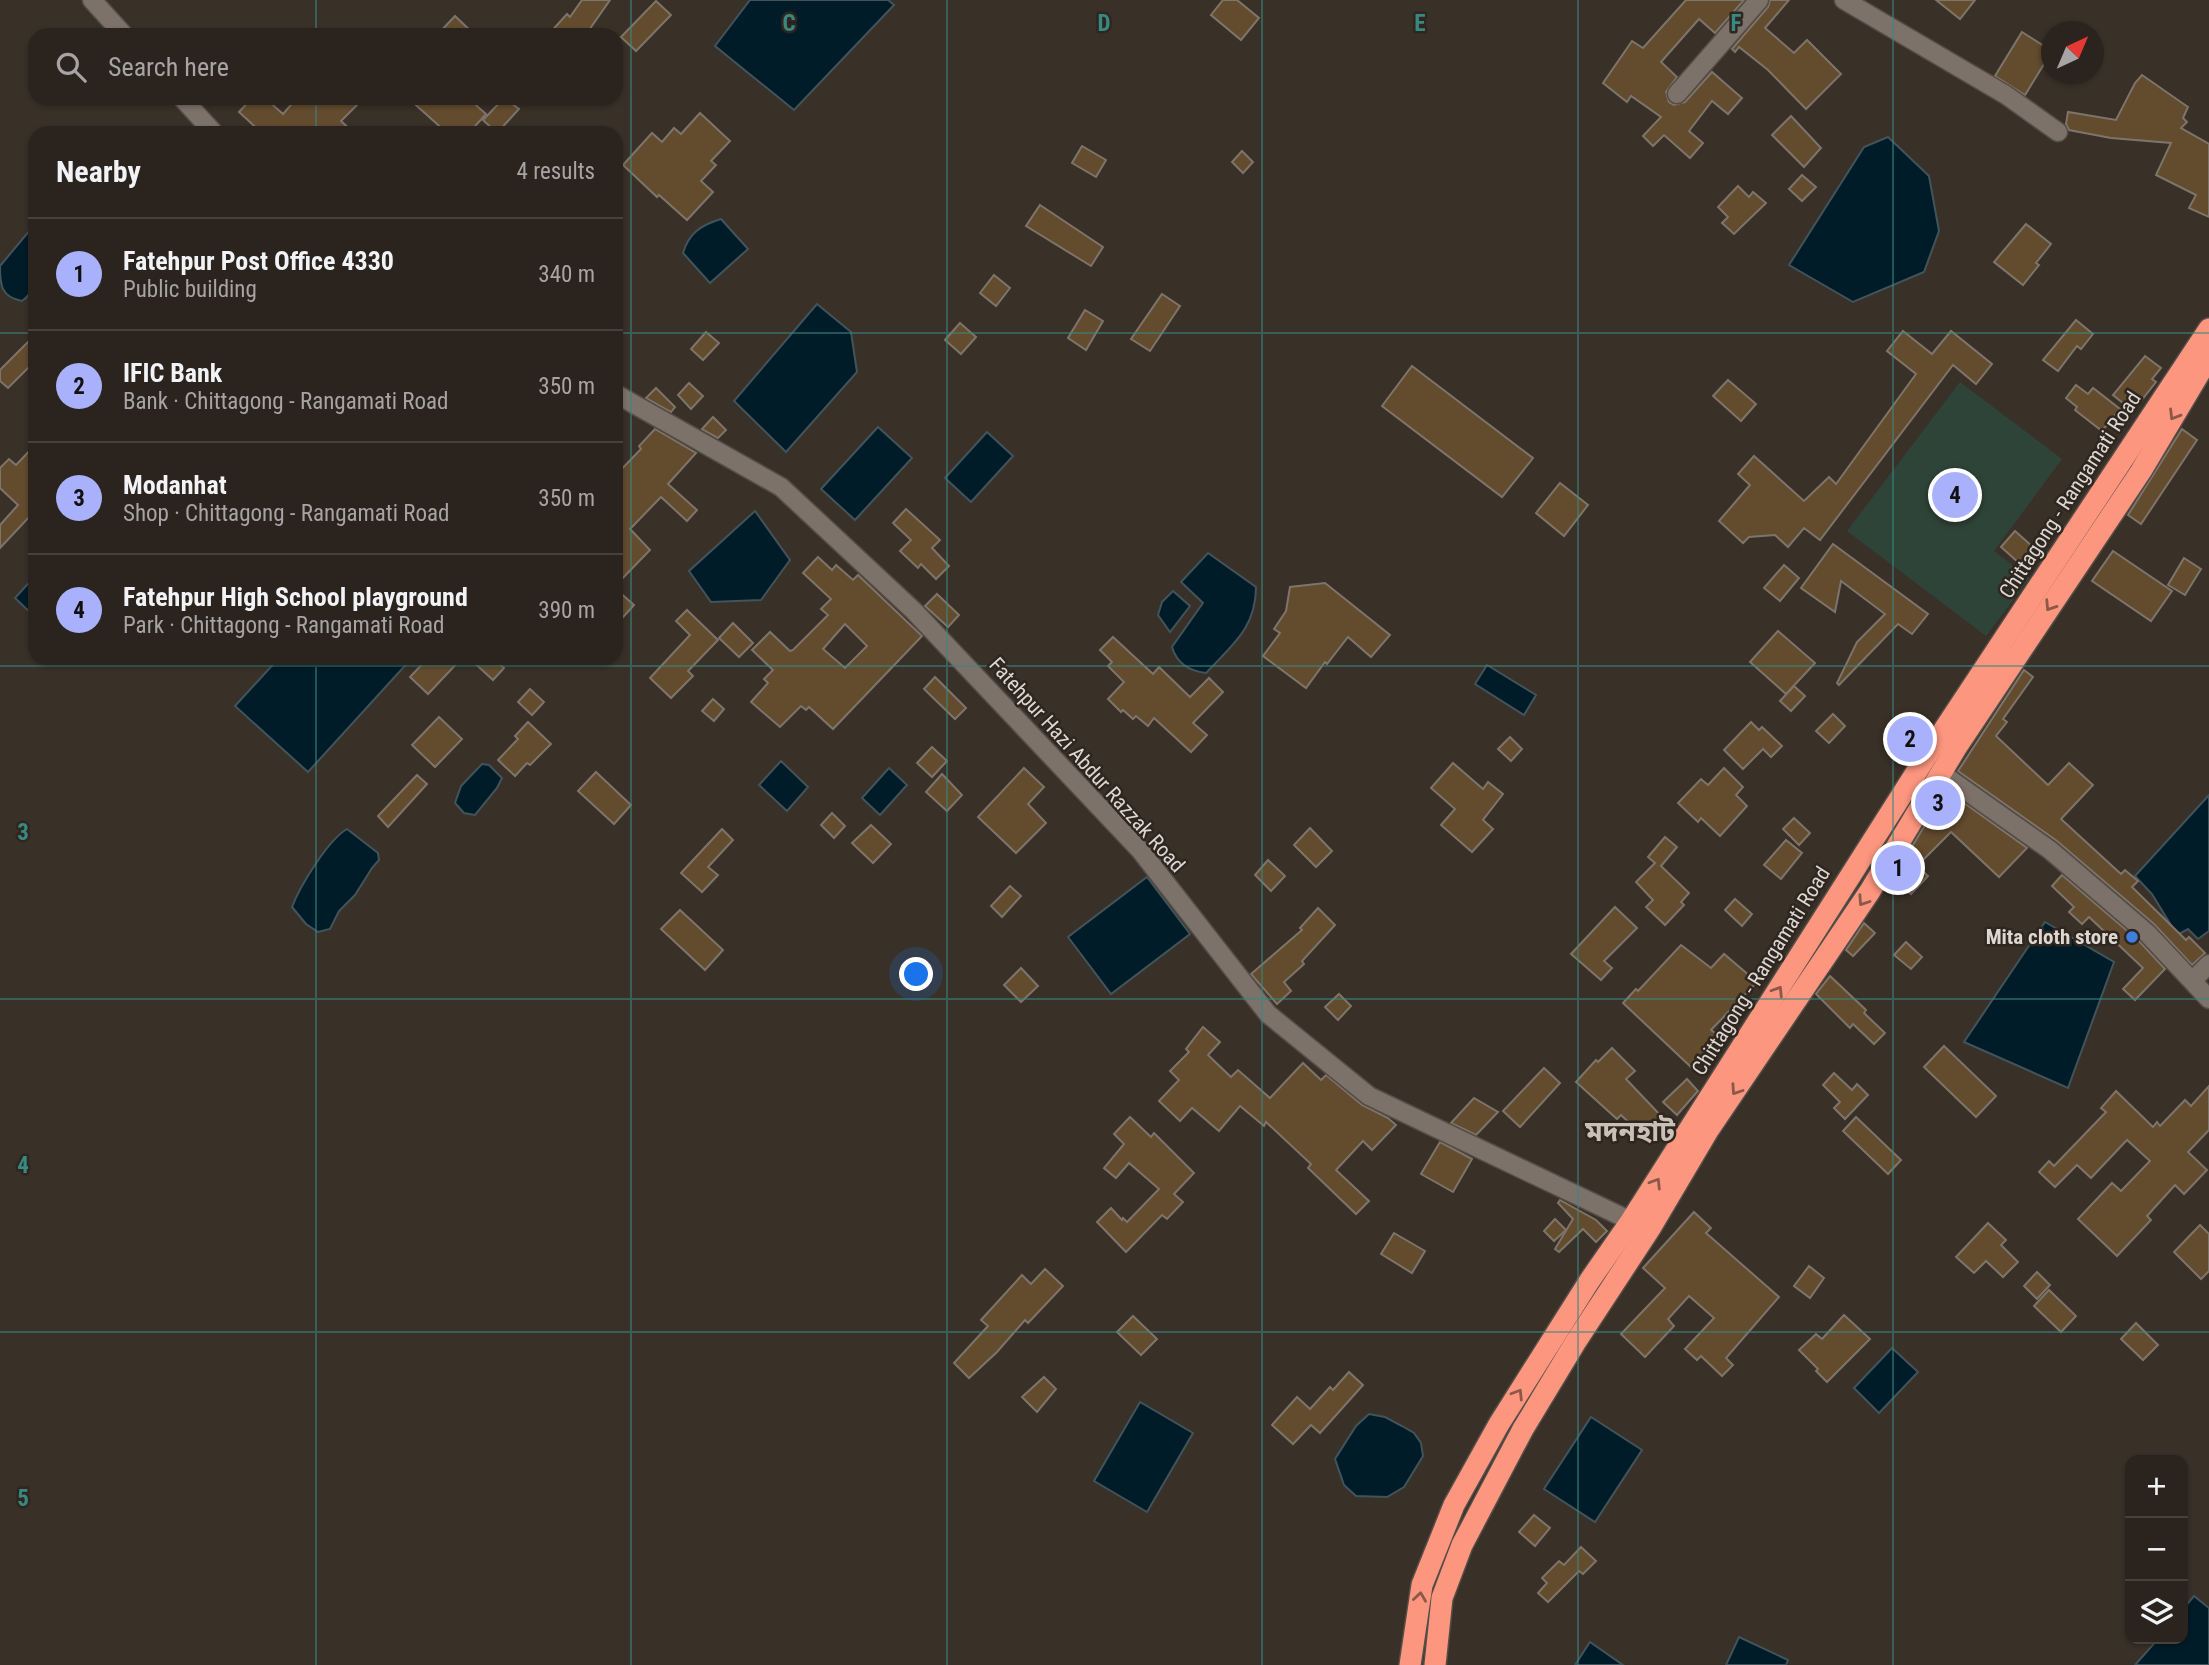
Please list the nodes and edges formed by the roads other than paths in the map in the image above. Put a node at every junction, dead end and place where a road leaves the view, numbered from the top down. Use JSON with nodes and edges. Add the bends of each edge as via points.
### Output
{"nodes":[{"id":1,"x":92,"y":0,"type":"edge"},
{"id":2,"x":1759,"y":0,"type":"edge"},
{"id":3,"x":1844,"y":0,"type":"edge"},
{"id":4,"x":118,"y":28,"type":"edge"},
{"id":5,"x":1677,"y":94,"type":"dead end"},
{"id":6,"x":188,"y":105,"type":"edge"},
{"id":7,"x":208,"y":126,"type":"edge"},
{"id":8,"x":2058,"y":132,"type":"dead end"},
{"id":9,"x":2209,"y":329,"type":"edge"},
{"id":10,"x":2209,"y":357,"type":"edge"},
{"id":11,"x":623,"y":398,"type":"edge"},
{"id":12,"x":1941,"y":773,"type":"junction"},
{"id":13,"x":2209,"y":964,"type":"edge"},
{"id":14,"x":2193,"y":980,"type":"junction"},
{"id":15,"x":2209,"y":999,"type":"edge"},
{"id":16,"x":1631,"y":1222,"type":"junction"},
{"id":17,"x":1410,"y":1665,"type":"edge"},
{"id":18,"x":1435,"y":1665,"type":"edge"}],
"edges":[{"from":1,"to":4,"type":"street"},
{"from":2,"to":5,"type":"street"},
{"from":3,"to":8,"type":"street","via":[[2006,94]]},
{"from":6,"to":7,"type":"street"},
{"from":16,"to":9,"type":"highway","name":"Chittagong - Rangamati Road","one_way":true,"via":[[1924,760]]},
{"from":10,"to":12,"type":"highway","name":"Chittagong - Rangamati Road","one_way":true,"via":[[2141,471]]},
{"from":11,"to":16,"type":"street","name":"Fatehpur Hazi Abdur Razzak Road","via":[[781,487],[914,611],[1140,850],[1278,1023],[1369,1096]]},
{"from":12,"to":14,"type":"street","via":[[2050,850],[2147,933]]},
{"from":12,"to":18,"type":"highway","name":"Chittagong - Rangamati Road","one_way":true,"via":[[1870,891],[1709,1129],[1514,1445],[1462,1545],[1442,1598]]},
{"from":13,"to":14,"type":"street"},
{"from":14,"to":15,"type":"street"},
{"from":17,"to":16,"type":"highway","name":"Chittagong - Rangamati Road","one_way":true,"via":[[1422,1585],[1454,1506],[1499,1423]]}]}
